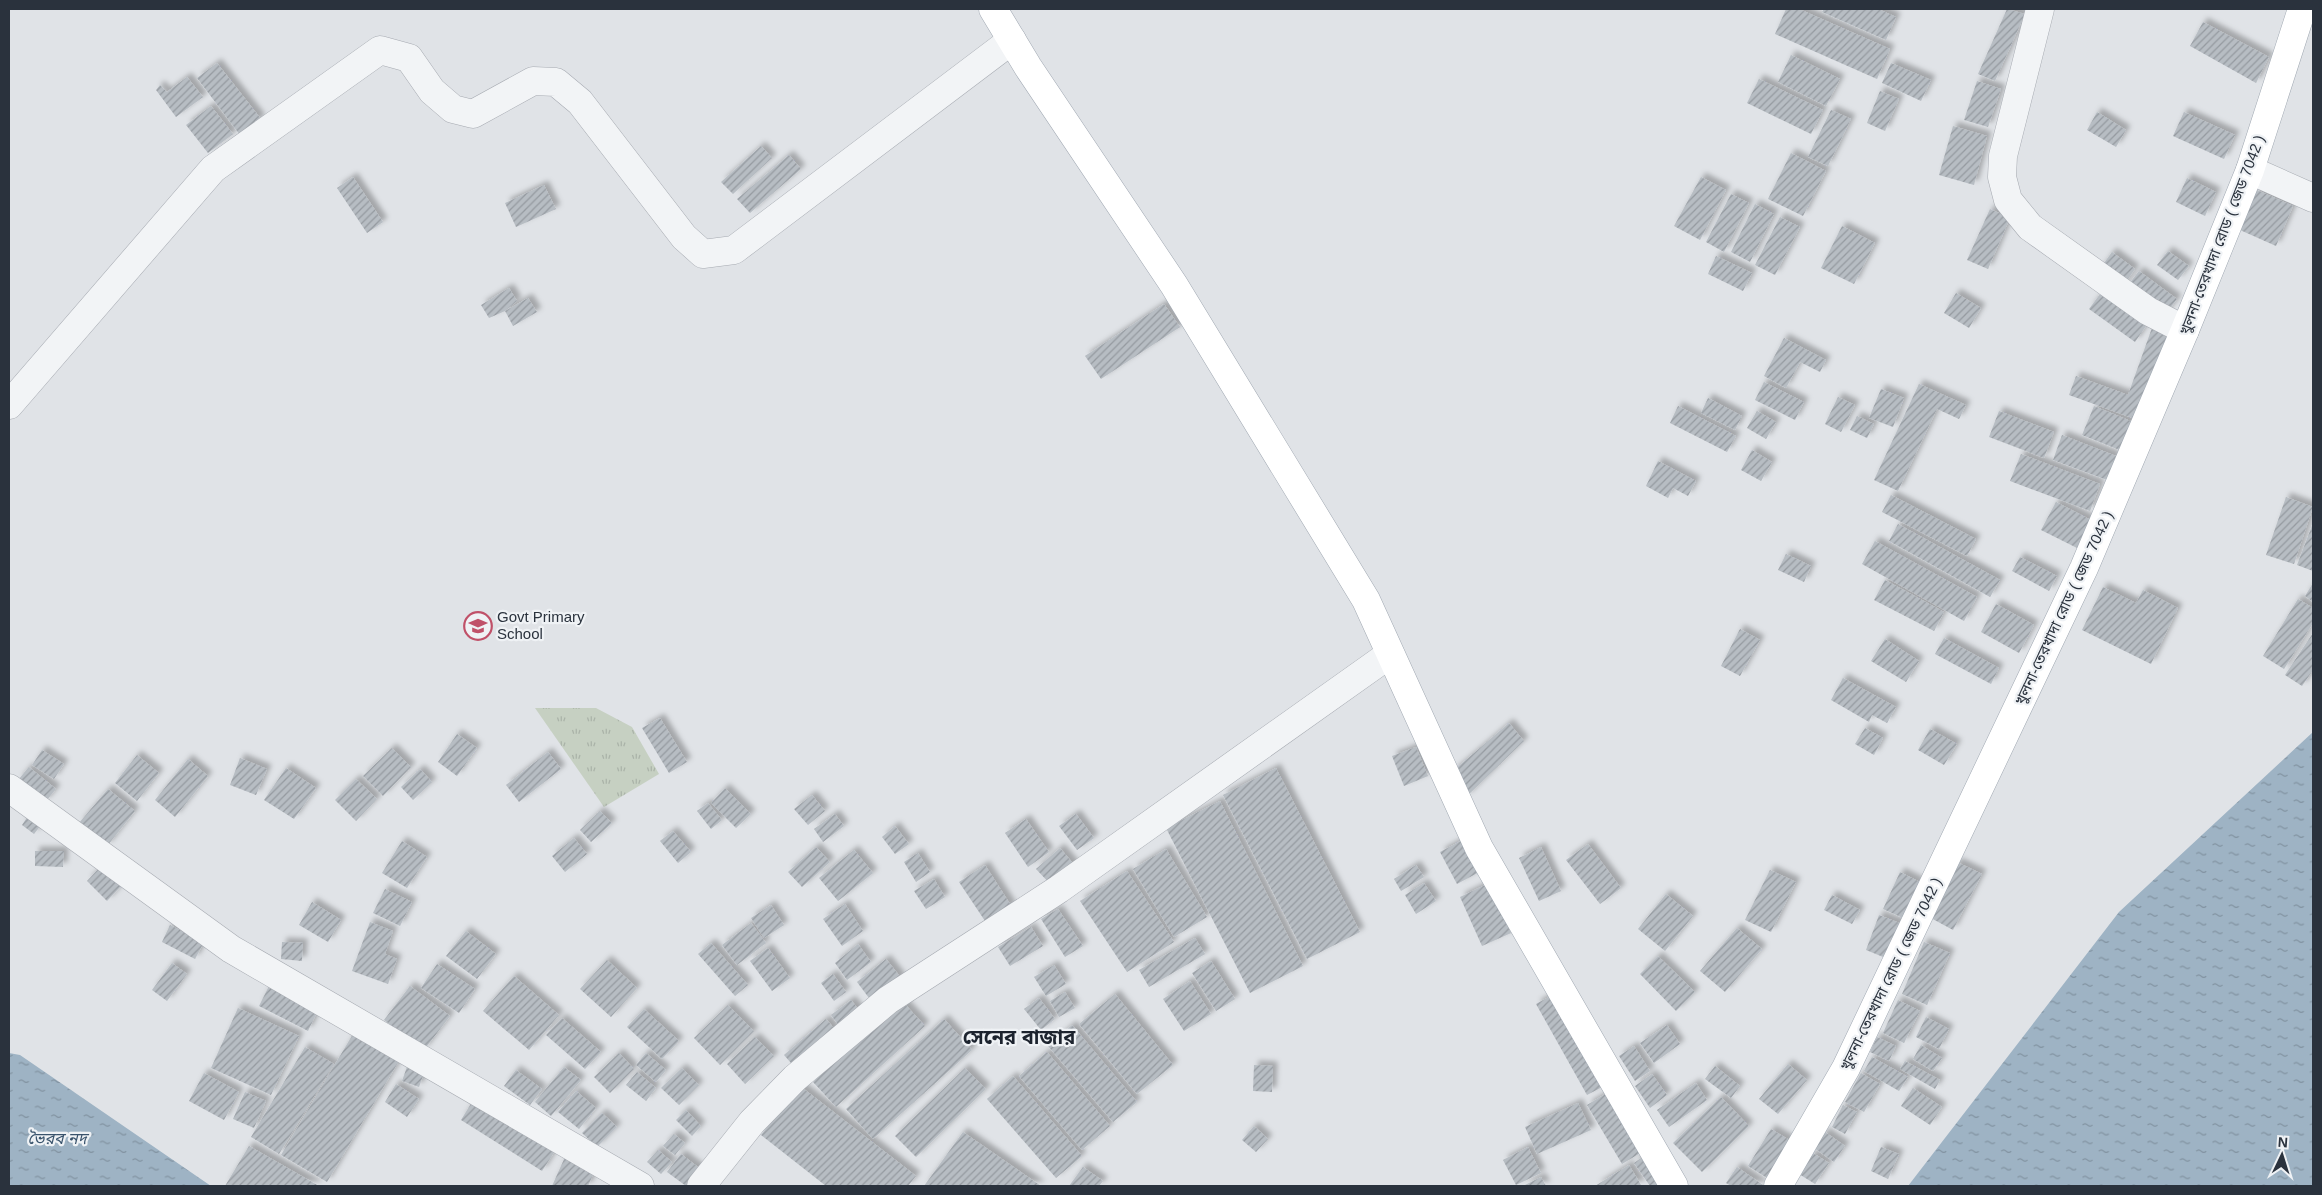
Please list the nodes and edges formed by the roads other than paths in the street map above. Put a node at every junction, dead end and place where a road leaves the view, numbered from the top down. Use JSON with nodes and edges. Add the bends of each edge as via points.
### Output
{"nodes":[{"id":1,"x":993,"y":9,"type":"edge"},
{"id":2,"x":2040,"y":9,"type":"edge"},
{"id":3,"x":2302,"y":9,"type":"edge"},
{"id":4,"x":1012,"y":40,"type":"junction"},
{"id":5,"x":2250,"y":170,"type":"junction"},
{"id":6,"x":2313,"y":198,"type":"edge"},
{"id":7,"x":2185,"y":330,"type":"junction"},
{"id":8,"x":9,"y":405,"type":"edge"},
{"id":9,"x":1390,"y":654,"type":"junction"},
{"id":10,"x":9,"y":788,"type":"edge"},
{"id":11,"x":640,"y":1186,"type":"edge"},
{"id":12,"x":701,"y":1186,"type":"edge"},
{"id":13,"x":1674,"y":1186,"type":"edge"},
{"id":14,"x":1778,"y":1186,"type":"edge"}],
"edges":[{"from":1,"to":4,"type":"main road"},
{"from":2,"to":7,"type":"street","via":[[2003,156],[2002,177],[2008,200],[2030,227],[2148,311]]},
{"from":3,"to":5,"type":"main road","name":"খুলনা-তেরখাদা রোড ( জেড 7042 )"},
{"from":4,"to":8,"type":"street","via":[[734,250],[703,254],[684,237],[580,102],[556,82],[533,81],[473,114],[453,109],[432,91],[409,58],[380,50],[213,169]]},
{"from":4,"to":9,"type":"main road","via":[[1174,285],[1366,600]]},
{"from":5,"to":6,"type":"street"},
{"from":5,"to":7,"type":"main road","name":"খুলনা-তেরখাদা রোড ( জেড 7042 )"},
{"from":7,"to":14,"type":"main road","name":"খুলনা-তেরখাদা রোড ( জেড 7042 )","via":[[2084,568],[1960,829],[1846,1068]]},
{"from":9,"to":12,"type":"street","via":[[1059,889],[888,1000],[795,1078],[752,1122]]},
{"from":9,"to":13,"type":"main road","via":[[1479,848]]},
{"from":10,"to":11,"type":"street","via":[[230,949]]}]}
